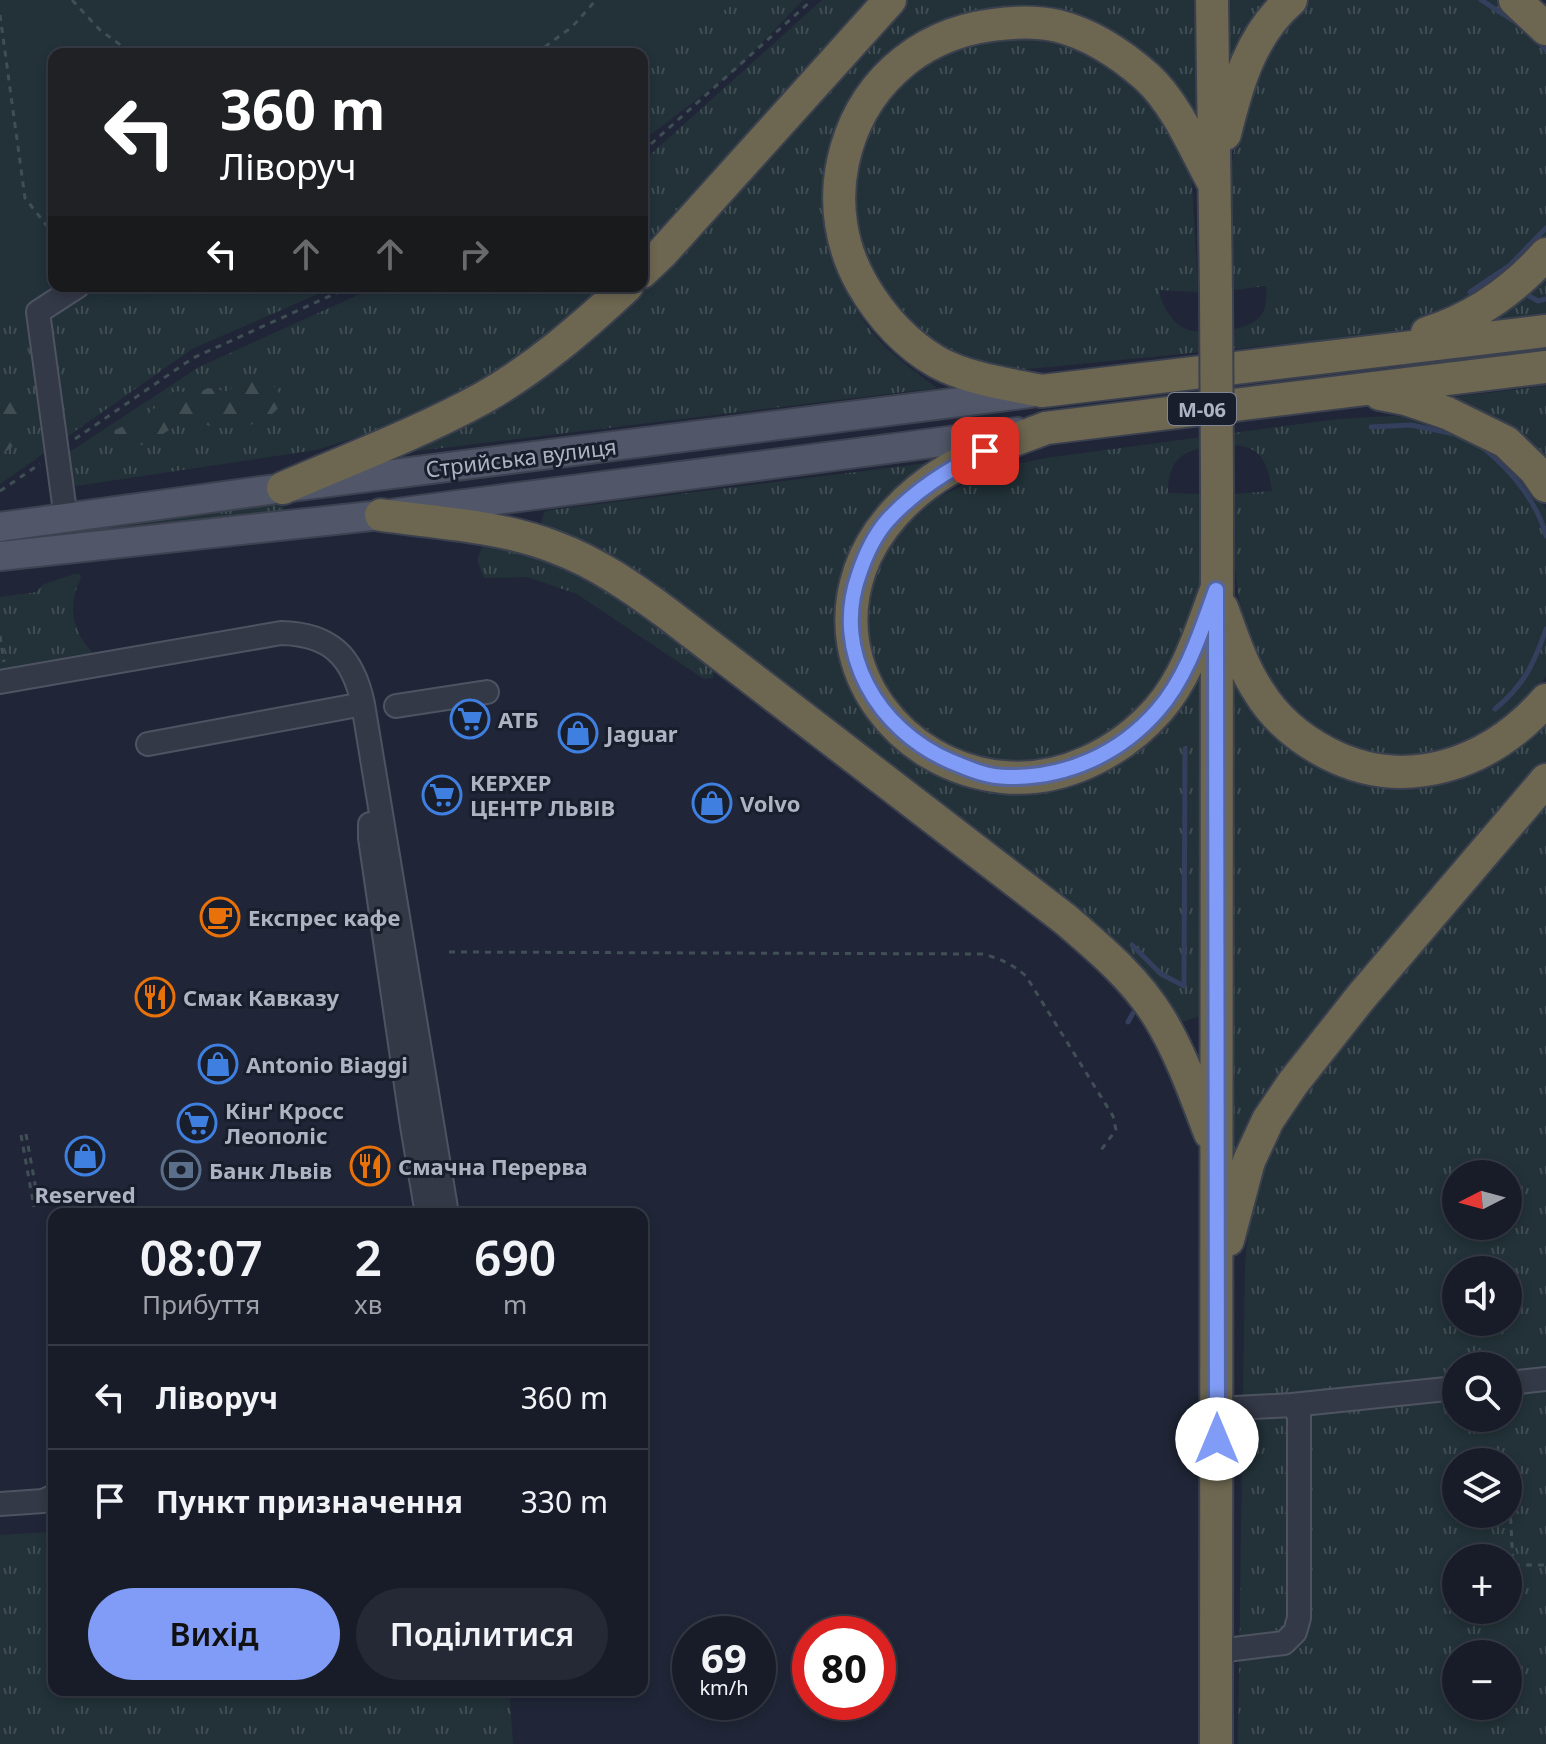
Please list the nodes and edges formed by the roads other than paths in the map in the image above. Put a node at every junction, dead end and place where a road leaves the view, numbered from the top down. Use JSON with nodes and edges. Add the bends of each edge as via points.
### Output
{"nodes":[{"id":1,"x":890,"y":0,"type":"edge"},
{"id":2,"x":1212,"y":0,"type":"edge"},
{"id":3,"x":1291,"y":0,"type":"edge"},
{"id":4,"x":1515,"y":0,"type":"edge"},
{"id":5,"x":1546,"y":29,"type":"edge"},
{"id":6,"x":1214,"y":184,"type":"junction"},
{"id":7,"x":1546,"y":254,"type":"edge"},
{"id":8,"x":648,"y":266,"type":"edge"},
{"id":9,"x":69,"y":292,"type":"edge"},
{"id":10,"x":620,"y":292,"type":"edge"},
{"id":11,"x":1546,"y":331,"type":"edge"},
{"id":12,"x":1360,"y":352,"type":"junction"},
{"id":13,"x":1546,"y":367,"type":"edge"},
{"id":14,"x":1358,"y":389,"type":"junction"},
{"id":15,"x":1042,"y":391,"type":"junction"},
{"id":16,"x":1046,"y":428,"type":"junction"},
{"id":17,"x":1546,"y":486,"type":"edge"},
{"id":18,"x":283,"y":488,"type":"junction"},
{"id":19,"x":381,"y":515,"type":"junction"},
{"id":20,"x":66,"y":519,"type":"junction"},
{"id":21,"x":0,"y":527,"type":"edge"},
{"id":22,"x":0,"y":556,"type":"edge"},
{"id":23,"x":1216,"y":590,"type":"junction"},
{"id":24,"x":4,"y":682,"type":"edge"},
{"id":25,"x":487,"y":692,"type":"dead end"},
{"id":26,"x":1546,"y":700,"type":"edge"},
{"id":27,"x":363,"y":704,"type":"junction"},
{"id":28,"x":396,"y":706,"type":"dead end"},
{"id":29,"x":148,"y":744,"type":"dead end"},
{"id":30,"x":371,"y":751,"type":"junction"},
{"id":31,"x":1546,"y":780,"type":"edge"},
{"id":32,"x":1216,"y":1147,"type":"junction"},
{"id":33,"x":426,"y":1208,"type":"edge"},
{"id":34,"x":446,"y":1208,"type":"edge"},
{"id":35,"x":1216,"y":1282,"type":"junction"},
{"id":36,"x":1546,"y":1379,"type":"edge"},
{"id":37,"x":1522,"y":1382,"type":"edge"},
{"id":38,"x":1442,"y":1389,"type":"edge"},
{"id":39,"x":1292,"y":1405,"type":"junction"},
{"id":40,"x":1217,"y":1409,"type":"junction"},
{"id":41,"x":48,"y":1499,"type":"edge"},
{"id":42,"x":0,"y":1504,"type":"edge"},
{"id":43,"x":48,"y":1510,"type":"edge"},
{"id":44,"x":0,"y":1512,"type":"edge"},
{"id":45,"x":1218,"y":1651,"type":"junction"},
{"id":46,"x":1216,"y":1744,"type":"edge"}],
"edges":[{"from":1,"to":8,"type":"highway"},
{"from":2,"to":6,"type":"highway","number":"М-06"},
{"from":3,"to":6,"type":"highway","via":[[1246,61]]},
{"from":4,"to":5,"type":"highway"},
{"from":6,"to":15,"type":"highway","via":[[1174,109],[1148,78],[1118,54],[1058,26],[1005,23],[954,32],[921,48],[872,93],[855,122],[839,179],[845,244],[862,284],[900,334],[938,362]]},
{"from":6,"to":23,"type":"highway","number":"М-06","bridge":true},
{"from":7,"to":12,"type":"highway","via":[[1498,299],[1463,318]]},
{"from":9,"to":20,"type":"lane","via":[[38,312]]},
{"from":10,"to":18,"type":"highway","via":[[547,355],[485,397]]},
{"from":11,"to":12,"type":"highway"},
{"from":12,"to":15,"type":"highway"},
{"from":13,"to":14,"type":"highway","number":"М-06"},
{"from":14,"to":16,"type":"highway","number":"М-06"},
{"from":14,"to":17,"type":"highway","via":[[1447,413],[1506,442]]},
{"from":15,"to":18,"type":"main road","name":"Стрийська вулиця"},
{"from":16,"to":19,"type":"main road"},
{"from":16,"to":23,"type":"highway","number":"М-06","via":[[944,472],[885,523],[865,555],[850,614],[858,668],[884,713],[908,738],[976,773],[1005,777],[1073,768],[1105,754],[1160,708],[1196,645]]},
{"from":18,"to":20,"type":"main road","name":"Стрийська вулиця"},
{"from":19,"to":22,"type":"main road"},
{"from":19,"to":32,"type":"highway","via":[[489,530],[556,547],[623,581],[668,614],[1108,956],[1158,1016]]},
{"from":20,"to":21,"type":"main road","name":"Стрийська вулиця"},
{"from":23,"to":26,"type":"highway","via":[[1259,694],[1316,748],[1360,768],[1382,772],[1445,767],[1494,746]]},
{"from":23,"to":32,"type":"highway"},
{"from":24,"to":27,"type":"lane","via":[[300,633],[337,650],[351,666]]},
{"from":25,"to":28,"type":"lane"},
{"from":27,"to":29,"type":"lane"},
{"from":27,"to":30,"type":"lane"},
{"from":30,"to":33,"type":"lane","via":[[370,838]]},
{"from":30,"to":34,"type":"lane"},
{"from":31,"to":35,"type":"highway","via":[[1318,1049],[1268,1120],[1249,1161]]},
{"from":32,"to":35,"type":"highway"},
{"from":35,"to":40,"type":"highway"},
{"from":36,"to":37,"type":"lane"},
{"from":38,"to":39,"type":"lane"},
{"from":39,"to":40,"type":"lane"},
{"from":39,"to":45,"type":"lane","via":[[1299,1415],[1295,1632],[1284,1643]]},
{"from":40,"to":45,"type":"highway"},
{"from":41,"to":42,"type":"lane"},
{"from":43,"to":44,"type":"lane"},
{"from":45,"to":46,"type":"highway"}]}
